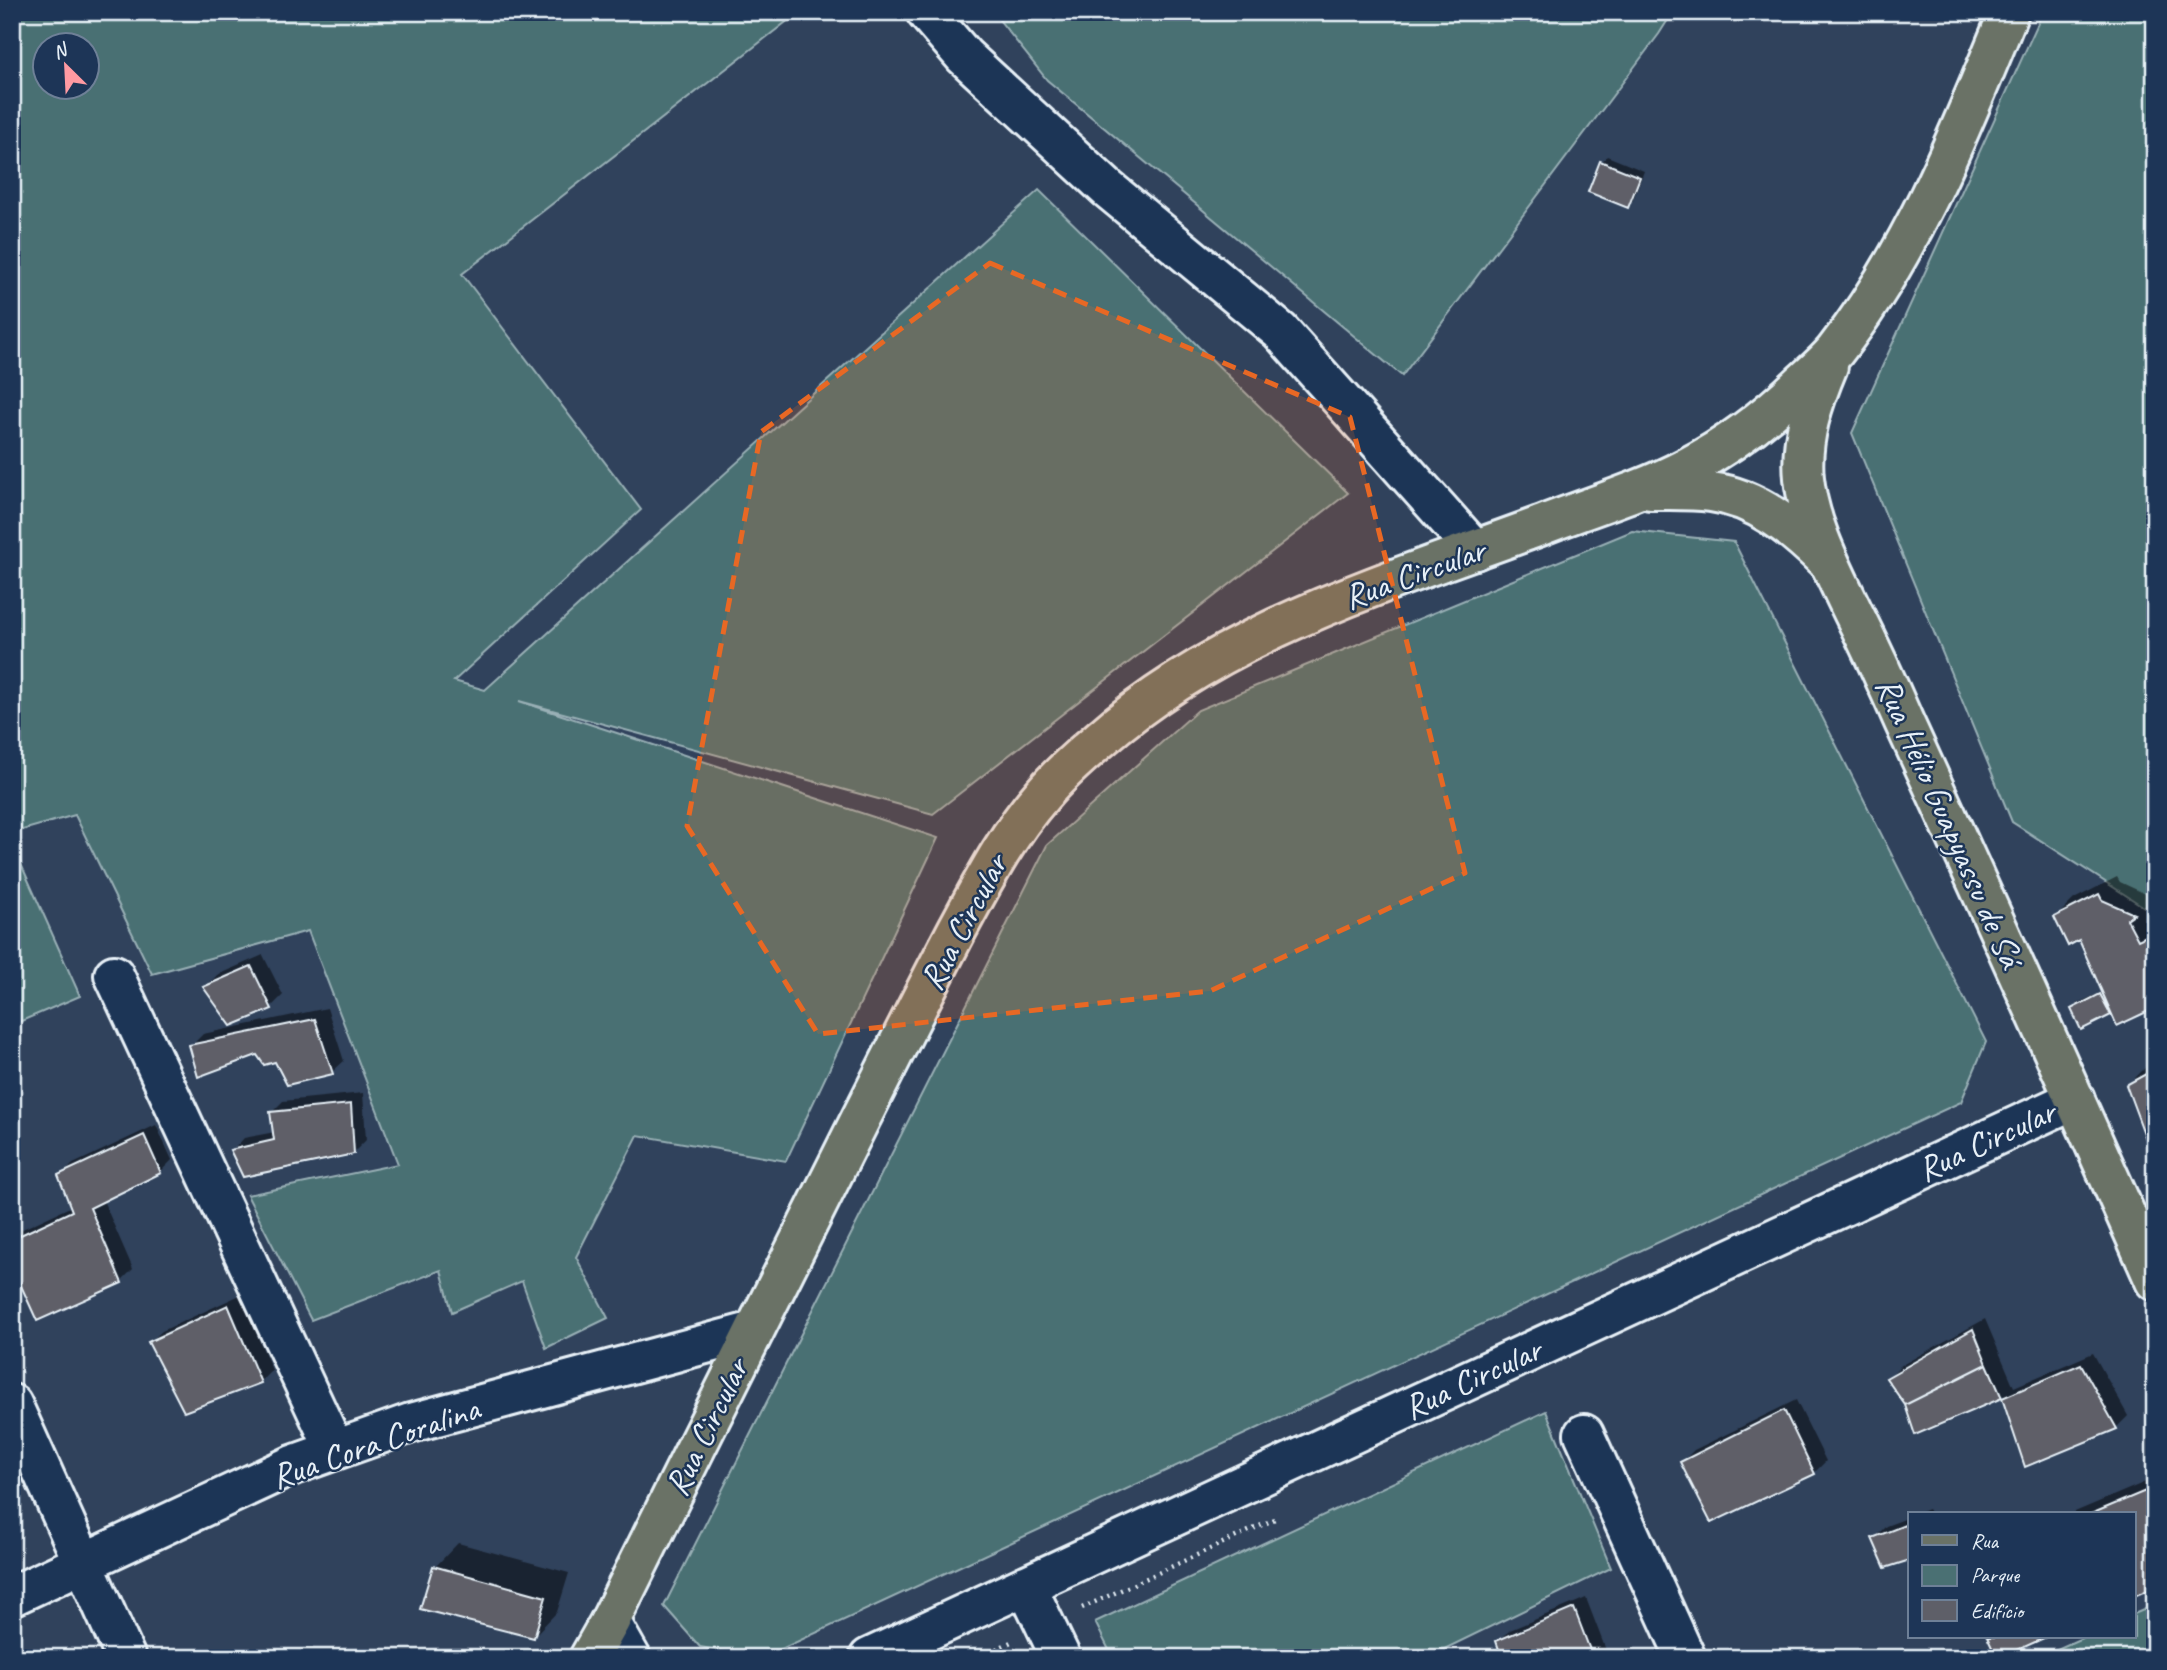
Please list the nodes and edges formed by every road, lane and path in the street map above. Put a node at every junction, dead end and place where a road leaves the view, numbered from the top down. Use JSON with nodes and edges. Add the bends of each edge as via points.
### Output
{"nodes":[{"id":1,"x":926,"y":12,"type":"edge"},
{"id":2,"x":2009,"y":12,"type":"edge"},
{"id":3,"x":1833,"y":354,"type":"junction"},
{"id":4,"x":1636,"y":489,"type":"junction"},
{"id":5,"x":1475,"y":550,"type":"junction"},
{"id":6,"x":1831,"y":565,"type":"junction"},
{"id":7,"x":114,"y":975,"type":"dead end"},
{"id":8,"x":2075,"y":1099,"type":"junction"},
{"id":9,"x":2155,"y":1281,"type":"edge"},
{"id":10,"x":754,"y":1331,"type":"junction"},
{"id":11,"x":12,"y":1404,"type":"edge"},
{"id":12,"x":1584,"y":1434,"type":"dead end"},
{"id":13,"x":335,"y":1450,"type":"junction"},
{"id":14,"x":84,"y":1563,"type":"junction"},
{"id":15,"x":1026,"y":1585,"type":"junction"},
{"id":16,"x":12,"y":1596,"type":"edge"},
{"id":17,"x":610,"y":1620,"type":"junction"},
{"id":18,"x":126,"y":1658,"type":"edge"},
{"id":19,"x":589,"y":1658,"type":"edge"},
{"id":20,"x":631,"y":1658,"type":"edge"},
{"id":21,"x":869,"y":1658,"type":"edge"},
{"id":22,"x":1061,"y":1658,"type":"edge"},
{"id":23,"x":1686,"y":1658,"type":"edge"}],
"edges":[{"from":1,"to":5,"type":"street","via":[[964,55],[1108,189],[1280,331]]},
{"from":2,"to":3,"type":"main road","via":[[1917,221],[1883,282]]},
{"from":3,"to":4,"type":"main road","name":"Rua Circular","via":[[1760,422],[1683,470]]},
{"from":3,"to":6,"type":"main road","name":"Rua Hélio Guapyassu de Sá","via":[[1813,402],[1804,458],[1810,503]]},
{"from":4,"to":5,"type":"main road","name":"Rua Circular"},
{"from":4,"to":6,"type":"main road","name":"Rua Circular","via":[[1712,492],[1736,498],[1794,529]]},
{"from":5,"to":10,"type":"main road","name":"Rua Circular","via":[[1314,610],[1196,668],[1099,740],[1043,793],[988,872]]},
{"from":6,"to":8,"type":"main road","name":"Rua Hélio Guapyassu de Sá"},
{"from":7,"to":13,"type":"street"},
{"from":8,"to":9,"type":"main road","name":"Rua Hélio Guapyassu de Sá"},
{"from":8,"to":15,"type":"street","name":"Rua Circular"},
{"from":10,"to":13,"type":"street","name":"Rua Cora Coralina","via":[[411,1423]]},
{"from":10,"to":17,"type":"main road","name":"Rua Circular"},
{"from":11,"to":14,"type":"street"},
{"from":12,"to":23,"type":"street"},
{"from":13,"to":14,"type":"street","name":"Rua Cora Coralina","via":[[293,1465]]},
{"from":14,"to":16,"type":"street","name":"Rua Cora Coralina"},
{"from":14,"to":18,"type":"street"},
{"from":15,"to":21,"type":"street","name":"Rua Circular"},
{"from":15,"to":22,"type":"street"},
{"from":17,"to":19,"type":"main road","name":"Rua Circular"},
{"from":17,"to":20,"type":"street"}]}
